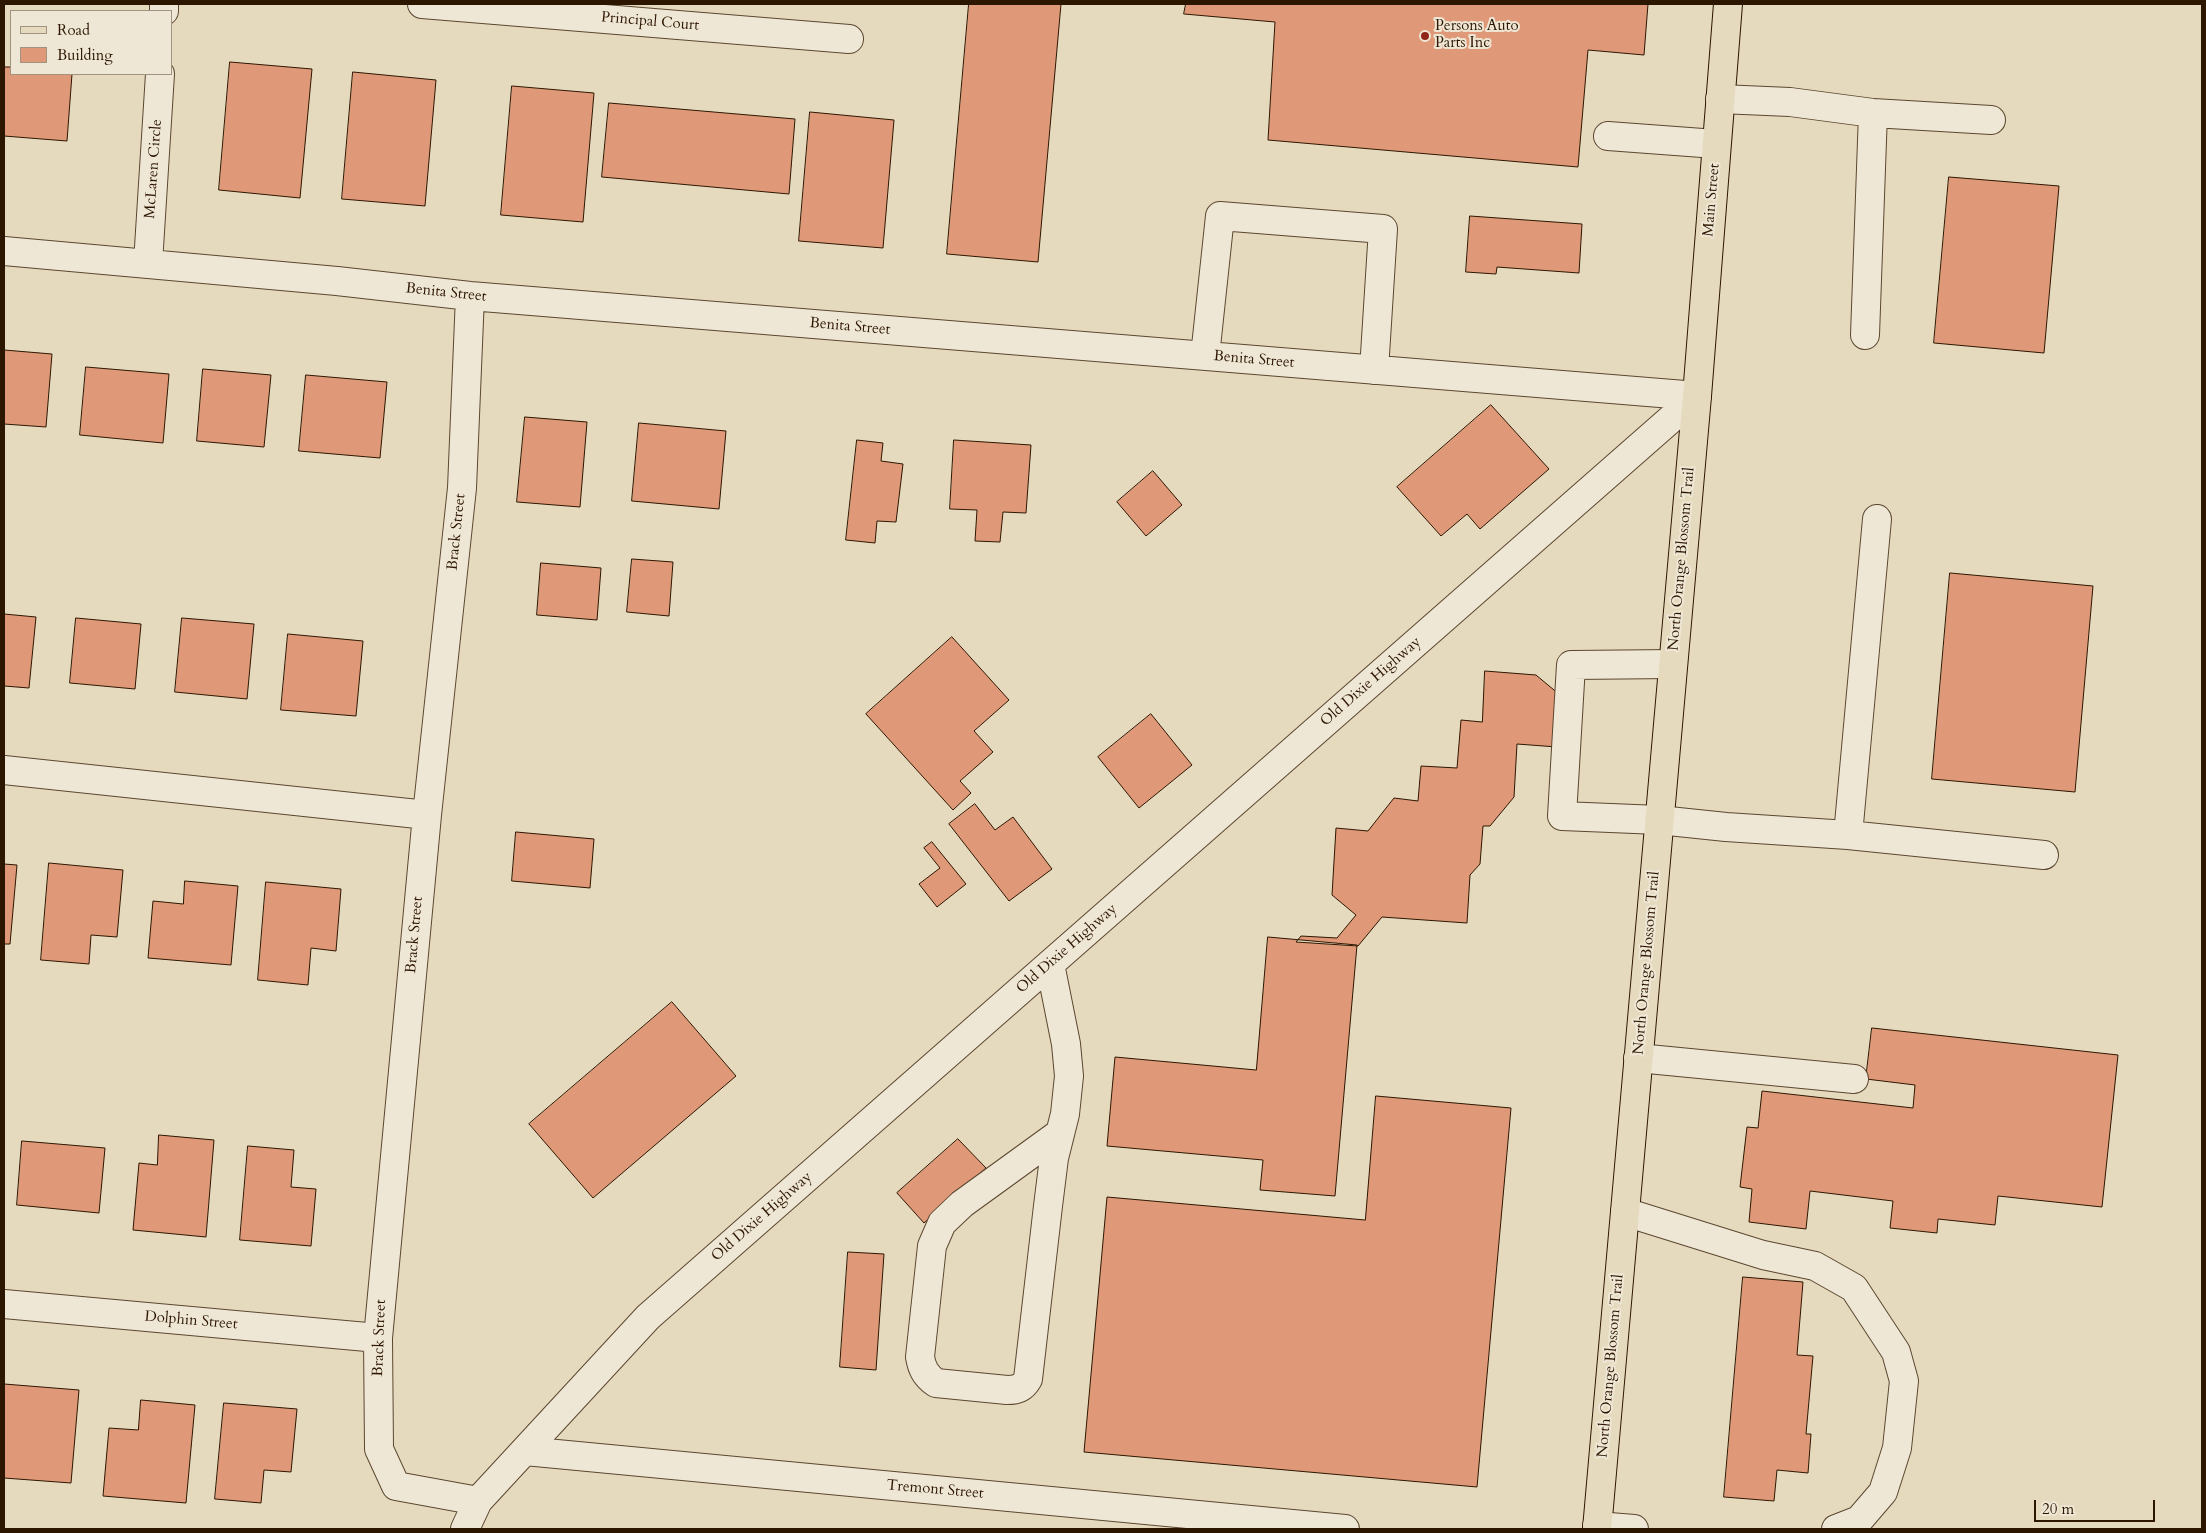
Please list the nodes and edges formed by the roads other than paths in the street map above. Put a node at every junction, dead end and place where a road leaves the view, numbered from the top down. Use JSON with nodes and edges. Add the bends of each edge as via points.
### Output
{"nodes":[{"id":1,"x":422,"y":4,"type":"edge"},
{"id":2,"x":1728,"y":4,"type":"edge"},
{"id":3,"x":849,"y":38,"type":"dead end"},
{"id":4,"x":160,"y":75,"type":"edge"},
{"id":5,"x":1720,"y":99,"type":"junction"},
{"id":6,"x":1873,"y":113,"type":"junction"},
{"id":7,"x":1992,"y":120,"type":"dead end"},
{"id":8,"x":1608,"y":136,"type":"dead end"},
{"id":9,"x":1716,"y":144,"type":"junction"},
{"id":10,"x":4,"y":251,"type":"edge"},
{"id":11,"x":148,"y":263,"type":"junction"},
{"id":12,"x":470,"y":296,"type":"junction"},
{"id":13,"x":1866,"y":335,"type":"dead end"},
{"id":14,"x":1205,"y":356,"type":"junction"},
{"id":15,"x":1374,"y":370,"type":"junction"},
{"id":16,"x":1697,"y":396,"type":"junction"},
{"id":17,"x":1877,"y":519,"type":"dead end"},
{"id":18,"x":1673,"y":664,"type":"junction"},
{"id":19,"x":4,"y":770,"type":"edge"},
{"id":20,"x":426,"y":815,"type":"junction"},
{"id":21,"x":1659,"y":820,"type":"junction"},
{"id":22,"x":1848,"y":835,"type":"junction"},
{"id":23,"x":2044,"y":855,"type":"dead end"},
{"id":24,"x":1050,"y":964,"type":"junction"},
{"id":25,"x":1638,"y":1058,"type":"junction"},
{"id":26,"x":1854,"y":1079,"type":"dead end"},
{"id":27,"x":1060,"y":1133,"type":"junction"},
{"id":28,"x":1625,"y":1212,"type":"junction"},
{"id":29,"x":4,"y":1304,"type":"edge"},
{"id":30,"x":378,"y":1338,"type":"junction"},
{"id":31,"x":525,"y":1451,"type":"junction"},
{"id":32,"x":478,"y":1502,"type":"junction"},
{"id":33,"x":1597,"y":1527,"type":"edge"},
{"id":34,"x":465,"y":1529,"type":"edge"},
{"id":35,"x":1345,"y":1529,"type":"edge"},
{"id":36,"x":1634,"y":1529,"type":"edge"},
{"id":37,"x":1836,"y":1529,"type":"edge"}],
"edges":[{"from":1,"to":3,"type":"street","name":"Principal Court"},
{"from":2,"to":5,"type":"main road","name":"Main Street"},
{"from":4,"to":11,"type":"street","name":"McLaren Circle"},
{"from":5,"to":6,"type":"street","via":[[1790,102]]},
{"from":5,"to":9,"type":"main road","name":"Main Street"},
{"from":6,"to":7,"type":"street"},
{"from":6,"to":13,"type":"street"},
{"from":8,"to":9,"type":"street"},
{"from":9,"to":16,"type":"main road","name":"Main Street"},
{"from":10,"to":11,"type":"street","name":"Benita Street"},
{"from":11,"to":12,"type":"street","name":"Benita Street"},
{"from":12,"to":14,"type":"street","name":"Benita Street"},
{"from":12,"to":20,"type":"street","name":"Brack Street","via":[[462,488]]},
{"from":14,"to":15,"type":"street","name":"Benita Street"},
{"from":14,"to":15,"type":"street","via":[[1220,216],[1383,229]]},
{"from":15,"to":16,"type":"street","name":"Benita Street"},
{"from":16,"to":18,"type":"main road","name":"North Orange Blossom Trail"},
{"from":16,"to":24,"type":"street","name":"Old Dixie Highway"},
{"from":17,"to":22,"type":"street"},
{"from":18,"to":21,"type":"main road","name":"North Orange Blossom Trail"},
{"from":18,"to":21,"type":"street","via":[[1571,665],[1562,816]]},
{"from":19,"to":20,"type":"street"},
{"from":20,"to":30,"type":"street","name":"Brack Street"},
{"from":21,"to":22,"type":"street","via":[[1726,828]]},
{"from":21,"to":25,"type":"main road","name":"North Orange Blossom Trail"},
{"from":22,"to":23,"type":"street"},
{"from":24,"to":27,"type":"street","via":[[1069,1076]]},
{"from":24,"to":31,"type":"street","name":"Old Dixie Highway","via":[[648,1317]]},
{"from":25,"to":26,"type":"street"},
{"from":25,"to":28,"type":"main road","name":"North Orange Blossom Trail"},
{"from":27,"to":27,"type":"street","via":[[1054,1158],[1028,1379],[1016,1390],[936,1383],[929,1379],[920,1358],[936,1234],[962,1204]]},
{"from":28,"to":33,"type":"main road","name":"North Orange Blossom Trail"},
{"from":28,"to":37,"type":"street","via":[[1763,1255],[1815,1266],[1854,1288],[1896,1352],[1904,1381],[1897,1448],[1883,1492],[1859,1520]]},
{"from":29,"to":30,"type":"street","name":"Dolphin Street"},
{"from":30,"to":32,"type":"street","name":"Brack Street","via":[[379,1450],[396,1486]]},
{"from":31,"to":32,"type":"street","name":"Old Dixie Highway"},
{"from":31,"to":35,"type":"street","name":"Tremont Street"},
{"from":32,"to":34,"type":"street","name":"Old Dixie Highway"},
{"from":33,"to":36,"type":"street"}]}
